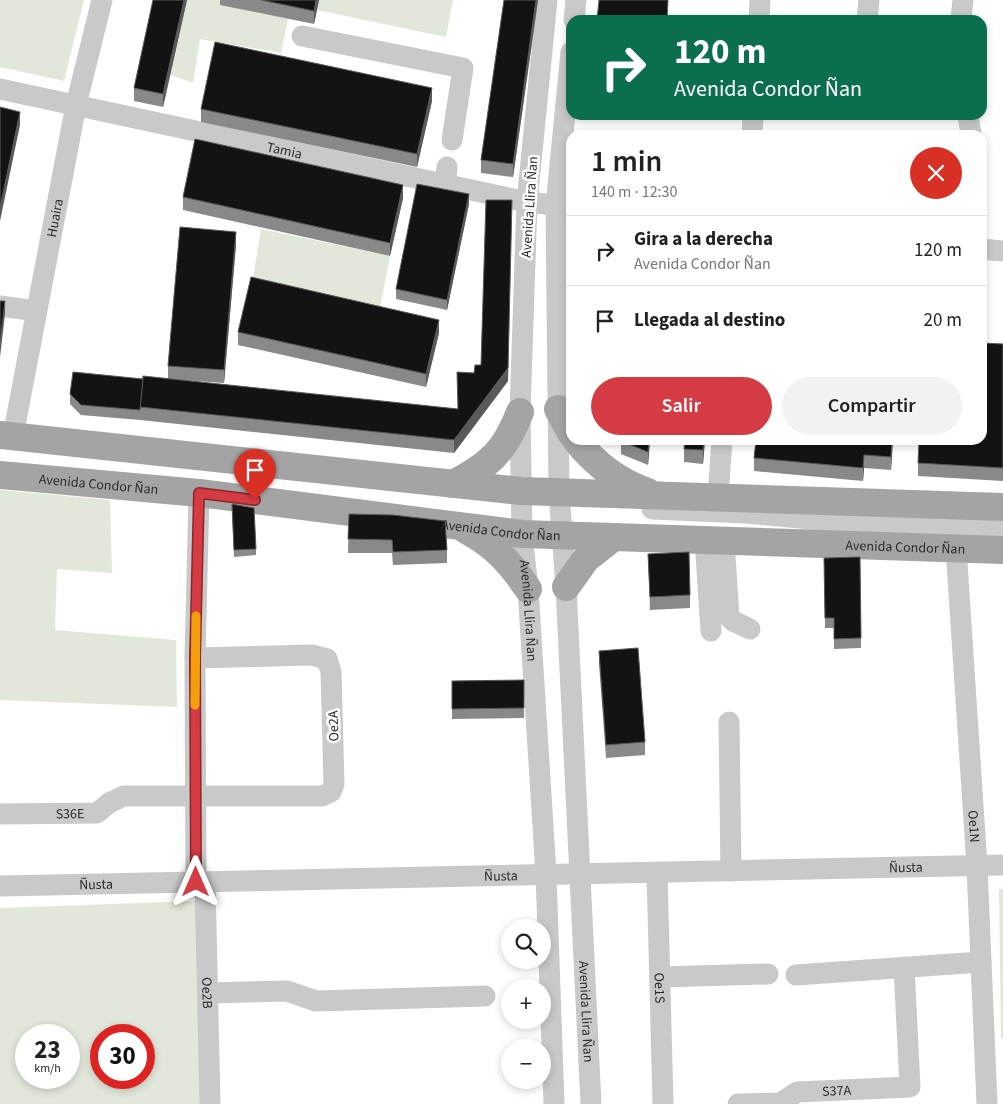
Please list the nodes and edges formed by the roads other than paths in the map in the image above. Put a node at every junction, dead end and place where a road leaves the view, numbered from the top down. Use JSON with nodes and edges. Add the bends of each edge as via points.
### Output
{"nodes":[{"id":1,"x":102,"y":0,"type":"edge"},
{"id":2,"x":546,"y":0,"type":"edge"},
{"id":3,"x":576,"y":0,"type":"edge"},
{"id":4,"x":760,"y":0,"type":"edge"},
{"id":5,"x":869,"y":0,"type":"edge"},
{"id":6,"x":963,"y":0,"type":"edge"},
{"id":7,"x":574,"y":15,"type":"edge"},
{"id":8,"x":759,"y":15,"type":"edge"},
{"id":9,"x":868,"y":15,"type":"edge"},
{"id":10,"x":962,"y":15,"type":"edge"},
{"id":11,"x":302,"y":36,"type":"dead end"},
{"id":12,"x":0,"y":88,"type":"edge"},
{"id":13,"x":76,"y":105,"type":"junction"},
{"id":14,"x":452,"y":140,"type":"dead end"},
{"id":15,"x":566,"y":162,"type":"edge"},
{"id":16,"x":527,"y":202,"type":"junction"},
{"id":17,"x":564,"y":206,"type":"edge"},
{"id":18,"x":987,"y":249,"type":"edge"},
{"id":19,"x":1003,"y":251,"type":"edge"},
{"id":20,"x":0,"y":306,"type":"edge"},
{"id":21,"x":36,"y":311,"type":"junction"},
{"id":22,"x":558,"y":409,"type":"junction"},
{"id":23,"x":520,"y":412,"type":"junction"},
{"id":24,"x":566,"y":424,"type":"edge"},
{"id":25,"x":4,"y":440,"type":"edge"},
{"id":26,"x":580,"y":445,"type":"edge"},
{"id":27,"x":722,"y":445,"type":"edge"},
{"id":28,"x":0,"y":467,"type":"edge"},
{"id":29,"x":0,"y":475,"type":"edge"},
{"id":30,"x":453,"y":484,"type":"junction"},
{"id":31,"x":199,"y":493,"type":"junction"},
{"id":32,"x":661,"y":497,"type":"junction"},
{"id":33,"x":718,"y":497,"type":"junction"},
{"id":34,"x":1003,"y":507,"type":"edge"},
{"id":35,"x":522,"y":512,"type":"junction"},
{"id":36,"x":561,"y":514,"type":"junction"},
{"id":37,"x":460,"y":526,"type":"junction"},
{"id":38,"x":1003,"y":531,"type":"edge"},
{"id":39,"x":614,"y":537,"type":"junction"},
{"id":40,"x":714,"y":540,"type":"junction"},
{"id":41,"x":956,"y":548,"type":"junction"},
{"id":42,"x":1003,"y":550,"type":"edge"},
{"id":43,"x":566,"y":587,"type":"junction"},
{"id":44,"x":528,"y":589,"type":"junction"},
{"id":45,"x":750,"y":630,"type":"dead end"},
{"id":46,"x":711,"y":631,"type":"dead end"},
{"id":47,"x":195,"y":658,"type":"junction"},
{"id":48,"x":729,"y":722,"type":"dead end"},
{"id":49,"x":331,"y":792,"type":"joint"},
{"id":50,"x":196,"y":797,"type":"junction"},
{"id":51,"x":0,"y":814,"type":"edge"},
{"id":52,"x":1003,"y":865,"type":"edge"},
{"id":53,"x":977,"y":866,"type":"junction"},
{"id":54,"x":731,"y":871,"type":"junction"},
{"id":55,"x":657,"y":872,"type":"junction"},
{"id":56,"x":546,"y":874,"type":"junction"},
{"id":57,"x":580,"y":874,"type":"junction"},
{"id":58,"x":200,"y":882,"type":"junction"},
{"id":59,"x":0,"y":886,"type":"edge"},
{"id":60,"x":981,"y":962,"type":"junction"},
{"id":61,"x":904,"y":967,"type":"junction"},
{"id":62,"x":768,"y":974,"type":"dead end"},
{"id":63,"x":796,"y":975,"type":"dead end"},
{"id":64,"x":660,"y":977,"type":"junction"},
{"id":65,"x":208,"y":993,"type":"junction"},
{"id":66,"x":485,"y":996,"type":"dead end"},
{"id":67,"x":992,"y":1094,"type":"edge"},
{"id":68,"x":210,"y":1104,"type":"edge"},
{"id":69,"x":554,"y":1104,"type":"edge"},
{"id":70,"x":590,"y":1104,"type":"edge"},
{"id":71,"x":663,"y":1104,"type":"edge"},
{"id":72,"x":738,"y":1104,"type":"edge"}],
"edges":[{"from":1,"to":13,"type":"street","name":"Huaira"},
{"from":2,"to":16,"type":"street","name":"Avenida Llira Ñan"},
{"from":3,"to":7,"type":"street"},
{"from":4,"to":8,"type":"street"},
{"from":5,"to":9,"type":"street"},
{"from":6,"to":10,"type":"street"},
{"from":11,"to":14,"type":"street","via":[[464,68]]},
{"from":12,"to":13,"type":"street","name":"Tamia"},
{"from":13,"to":16,"type":"street","name":"Tamia","via":[[446,176]]},
{"from":13,"to":21,"type":"street","name":"Huaira"},
{"from":15,"to":17,"type":"street","name":"Avenida Llira Ñan"},
{"from":16,"to":17,"type":"street","name":"Tamia"},
{"from":16,"to":23,"type":"street","name":"Avenida Llira Ñan"},
{"from":17,"to":22,"type":"street","name":"Avenida Llira Ñan"},
{"from":18,"to":19,"type":"street"},
{"from":20,"to":21,"type":"street"},
{"from":21,"to":25,"type":"street","name":"Huaira"},
{"from":22,"to":24,"type":"main road"},
{"from":22,"to":36,"type":"street","name":"Avenida Llira Ñan"},
{"from":23,"to":30,"type":"main road","via":[[511,435],[496,456],[476,473]]},
{"from":23,"to":35,"type":"street","name":"Avenida Llira Ñan"},
{"from":25,"to":30,"type":"main road","name":"Avenida Condor Ñan"},
{"from":25,"to":35,"type":"street"},
{"from":26,"to":32,"type":"main road","via":[[610,474],[634,488]]},
{"from":27,"to":33,"type":"street"},
{"from":28,"to":35,"type":"street"},
{"from":29,"to":31,"type":"main road","name":"Avenida Condor Ñan"},
{"from":30,"to":35,"type":"main road","name":"Avenida Condor Ñan"},
{"from":31,"to":37,"type":"main road","name":"Avenida Condor Ñan"},
{"from":31,"to":47,"type":"street","name":"Oe2B"},
{"from":32,"to":33,"type":"main road","name":"Avenida Condor Ñan"},
{"from":32,"to":36,"type":"main road","name":"Avenida Condor Ñan"},
{"from":33,"to":34,"type":"main road","name":"Avenida Condor Ñan"},
{"from":35,"to":36,"type":"main road","name":"Avenida Condor Ñan"},
{"from":35,"to":36,"type":"main road","name":"Avenida Condor Ñan"},
{"from":35,"to":37,"type":"main road","name":"Avenida Condor Ñan"},
{"from":35,"to":44,"type":"street","name":"Avenida Llira Ñan"},
{"from":36,"to":38,"type":"street","via":[[757,530],[883,526]]},
{"from":36,"to":39,"type":"main road","name":"Avenida Condor Ñan"},
{"from":36,"to":43,"type":"street","name":"Avenida Llira Ñan"},
{"from":37,"to":44,"type":"main road","via":[[499,552]]},
{"from":39,"to":40,"type":"main road","name":"Avenida Condor Ñan"},
{"from":39,"to":43,"type":"main road","via":[[586,559]]},
{"from":40,"to":41,"type":"main road","name":"Avenida Condor Ñan"},
{"from":40,"to":45,"type":"street","via":[[729,617]]},
{"from":40,"to":46,"type":"street"},
{"from":41,"to":42,"type":"main road","name":"Avenida Condor Ñan"},
{"from":41,"to":53,"type":"street","name":"Oe1N"},
{"from":43,"to":57,"type":"street","name":"Avenida Llira Ñan"},
{"from":44,"to":56,"type":"street","name":"Avenida Llira Ñan"},
{"from":47,"to":49,"type":"street","name":"Oe2A","via":[[312,655],[328,659],[334,784]]},
{"from":47,"to":50,"type":"street","name":"Oe2B"},
{"from":48,"to":54,"type":"street"},
{"from":49,"to":50,"type":"street","name":"S36E","via":[[322,796]]},
{"from":50,"to":51,"type":"street","name":"S36E","via":[[124,796],[96,813]]},
{"from":50,"to":58,"type":"street","name":"Oe2B"},
{"from":52,"to":53,"type":"street","name":"Ñusta"},
{"from":53,"to":54,"type":"street","name":"Ñusta"},
{"from":53,"to":60,"type":"street","name":"Oe1N"},
{"from":54,"to":55,"type":"street","name":"Ñusta"},
{"from":55,"to":57,"type":"street","name":"Ñusta"},
{"from":55,"to":64,"type":"street","name":"Oe1S"},
{"from":56,"to":57,"type":"street","name":"Ñusta"},
{"from":56,"to":58,"type":"street","name":"Ñusta"},
{"from":56,"to":69,"type":"street","name":"Avenida Llira Ñan"},
{"from":57,"to":70,"type":"street","name":"Avenida Llira Ñan"},
{"from":58,"to":59,"type":"street","name":"Ñusta"},
{"from":58,"to":65,"type":"street","name":"Oe2B"},
{"from":60,"to":61,"type":"street"},
{"from":60,"to":67,"type":"street","name":"Oe1N"},
{"from":61,"to":63,"type":"street"},
{"from":61,"to":72,"type":"street","name":"S37A","via":[[910,1087],[797,1092],[781,1103]]},
{"from":62,"to":64,"type":"street"},
{"from":64,"to":71,"type":"street","name":"Oe1S"},
{"from":65,"to":66,"type":"street","via":[[288,991],[316,1001]]},
{"from":65,"to":68,"type":"street","name":"Oe2B"}]}
